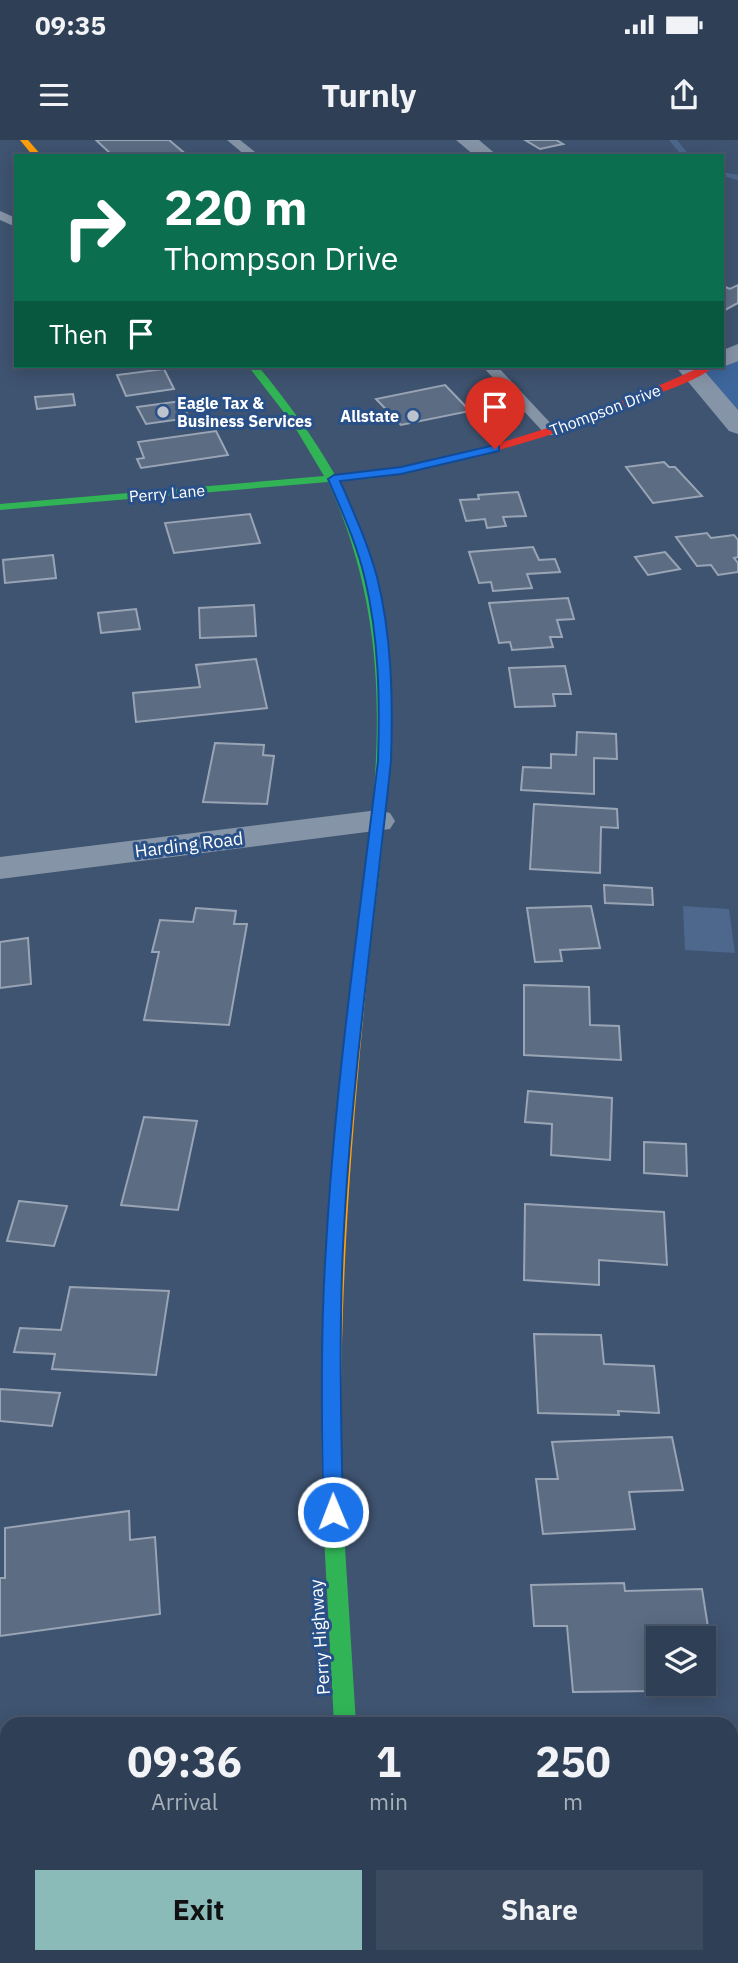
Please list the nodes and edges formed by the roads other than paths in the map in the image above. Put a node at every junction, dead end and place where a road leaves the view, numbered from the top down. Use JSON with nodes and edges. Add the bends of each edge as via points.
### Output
{"nodes":[{"id":1,"x":24,"y":140,"type":"edge"},
{"id":2,"x":233,"y":140,"type":"edge"},
{"id":3,"x":466,"y":140,"type":"edge"},
{"id":4,"x":36,"y":154,"type":"edge"},
{"id":5,"x":251,"y":154,"type":"edge"},
{"id":6,"x":485,"y":154,"type":"edge"},
{"id":7,"x":255,"y":368,"type":"edge"},
{"id":8,"x":491,"y":368,"type":"edge"},
{"id":9,"x":697,"y":369,"type":"edge"},
{"id":10,"x":738,"y":426,"type":"edge"},
{"id":11,"x":551,"y":432,"type":"junction"},
{"id":12,"x":334,"y":479,"type":"junction"},
{"id":13,"x":0,"y":507,"type":"edge"},
{"id":14,"x":378,"y":821,"type":"junction"},
{"id":15,"x":0,"y":868,"type":"edge"},
{"id":16,"x":345,"y":1717,"type":"edge"}],
"edges":[{"from":1,"to":4,"type":"main road"},
{"from":2,"to":5,"type":"lane"},
{"from":3,"to":6,"type":"street"},
{"from":7,"to":12,"type":"main road","name":"Perry Highway"},
{"from":8,"to":11,"type":"lane"},
{"from":9,"to":10,"type":"street"},
{"from":9,"to":11,"type":"main road","name":"Thompson Drive","via":[[625,405]]},
{"from":11,"to":12,"type":"main road","name":"Thompson Drive","via":[[401,470]]},
{"from":12,"to":13,"type":"main road","name":"Perry Lane"},
{"from":12,"to":14,"type":"main road","name":"Perry Highway","via":[[358,536],[379,624],[386,716]]},
{"from":14,"to":15,"type":"street","name":"Harding Road"},
{"from":14,"to":16,"type":"main road","name":"Perry Highway","via":[[334,1247],[333,1537]]}]}
